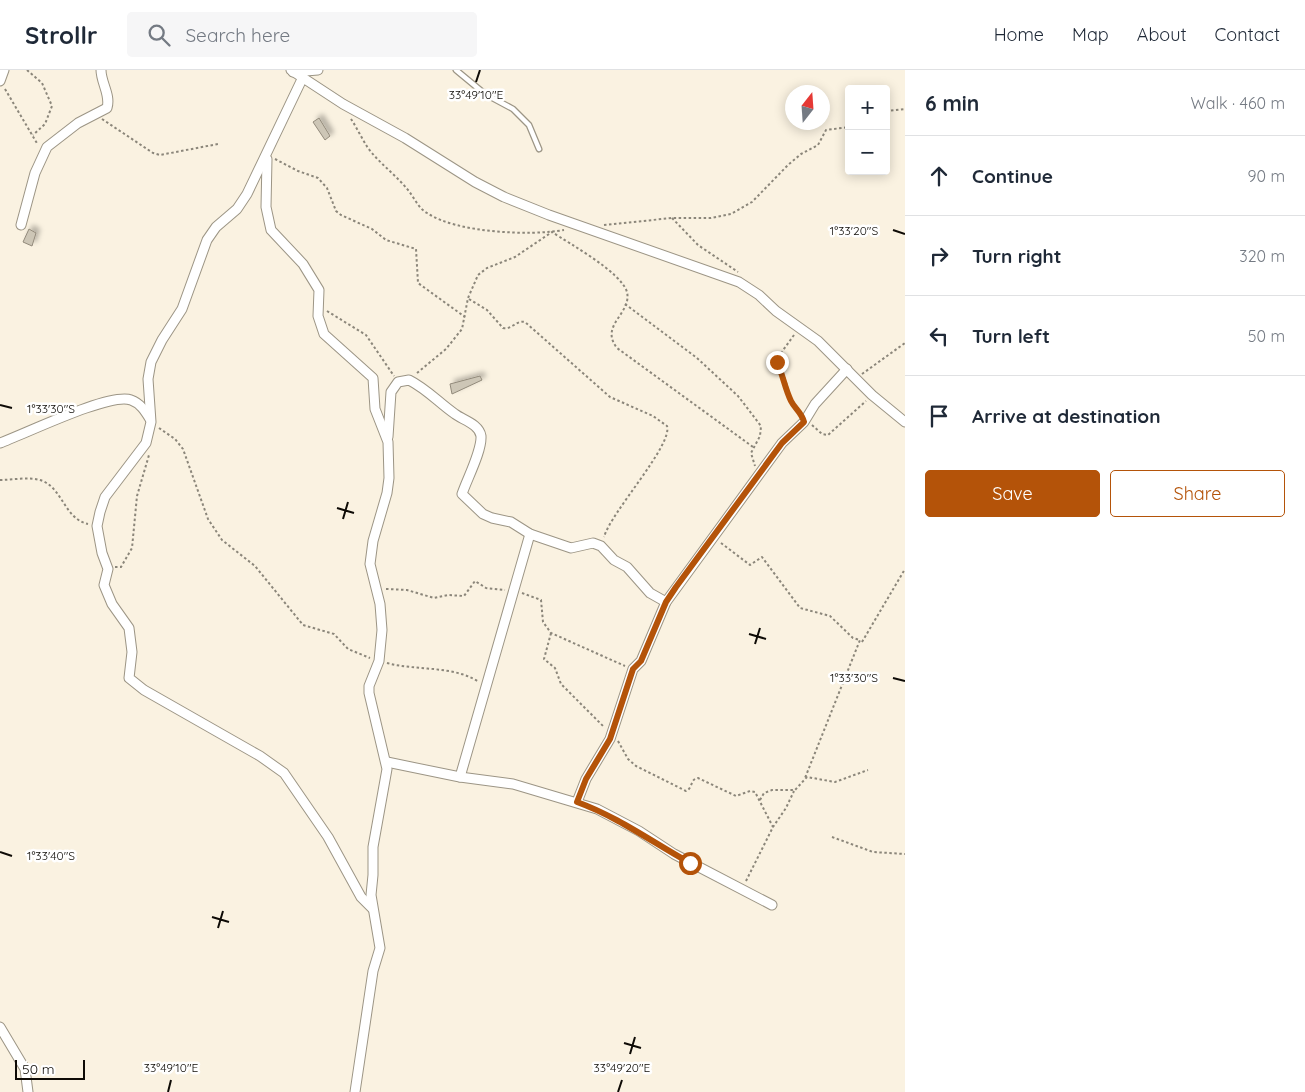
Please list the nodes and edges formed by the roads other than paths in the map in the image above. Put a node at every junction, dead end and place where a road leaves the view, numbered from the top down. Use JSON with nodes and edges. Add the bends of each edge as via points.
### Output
{"nodes":[{"id":1,"x":4,"y":70,"type":"edge"},
{"id":2,"x":101,"y":70,"type":"edge"},
{"id":3,"x":318,"y":70,"type":"edge"},
{"id":4,"x":456,"y":70,"type":"edge"},
{"id":5,"x":292,"y":71,"type":"edge"},
{"id":6,"x":303,"y":77,"type":"junction"},
{"id":7,"x":0,"y":81,"type":"edge"},
{"id":8,"x":540,"y":149,"type":"dead end"},
{"id":9,"x":267,"y":153,"type":"junction"},
{"id":10,"x":21,"y":225,"type":"dead end"},
{"id":11,"x":847,"y":369,"type":"junction"},
{"id":12,"x":152,"y":422,"type":"junction"},
{"id":13,"x":905,"y":422,"type":"edge"},
{"id":14,"x":388,"y":442,"type":"junction"},
{"id":15,"x":0,"y":443,"type":"edge"},
{"id":16,"x":530,"y":534,"type":"junction"},
{"id":17,"x":666,"y":602,"type":"junction"},
{"id":18,"x":387,"y":762,"type":"junction"},
{"id":19,"x":460,"y":777,"type":"junction"},
{"id":20,"x":577,"y":802,"type":"junction"},
{"id":21,"x":772,"y":905,"type":"dead end"},
{"id":22,"x":372,"y":908,"type":"junction"},
{"id":23,"x":0,"y":1027,"type":"edge"},
{"id":24,"x":28,"y":1092,"type":"edge"},
{"id":25,"x":355,"y":1092,"type":"edge"}],
"edges":[{"from":1,"to":7,"type":"street"},
{"from":2,"to":10,"type":"street","via":[[107,108],[55,138],[42,155]]},
{"from":3,"to":5,"type":"street"},
{"from":4,"to":8,"type":"lane","via":[[485,94],[513,109],[529,125]]},
{"from":5,"to":6,"type":"street"},
{"from":6,"to":9,"type":"street"},
{"from":6,"to":11,"type":"street","via":[[342,104],[504,197],[549,216],[739,282],[818,341]]},
{"from":9,"to":12,"type":"street","via":[[242,202],[210,232],[182,309],[156,350],[148,379]]},
{"from":9,"to":14,"type":"street","via":[[265,188],[269,224],[276,237],[308,270],[319,290],[318,316],[324,334],[374,378],[375,409]]},
{"from":11,"to":13,"type":"street","via":[[872,396]]},
{"from":11,"to":17,"type":"street","via":[[815,404],[804,422],[782,443]]},
{"from":12,"to":15,"type":"street","via":[[142,407],[131,399],[110,400]]},
{"from":12,"to":22,"type":"street","via":[[146,443],[105,497],[97,526],[108,569],[104,585],[112,604],[129,628],[132,652],[129,678],[284,773],[328,837],[361,896]]},
{"from":14,"to":16,"type":"street","via":[[390,397],[398,382],[409,380],[480,432],[464,496],[488,516],[511,522]]},
{"from":14,"to":18,"type":"street","via":[[388,493],[373,541],[370,564],[377,586],[382,630],[379,661],[369,686]]},
{"from":16,"to":17,"type":"street","via":[[571,548],[593,543],[601,546],[614,560],[627,567],[650,593]]},
{"from":16,"to":19,"type":"street"},
{"from":17,"to":20,"type":"street","via":[[641,661],[633,669],[605,750],[586,779]]},
{"from":18,"to":19,"type":"street"},
{"from":18,"to":22,"type":"street","via":[[373,847]]},
{"from":19,"to":20,"type":"street","via":[[513,784]]},
{"from":20,"to":21,"type":"street","via":[[639,831],[682,858]]},
{"from":22,"to":25,"type":"street","via":[[380,948],[373,971]]},
{"from":23,"to":24,"type":"street","via":[[24,1069]]}]}
